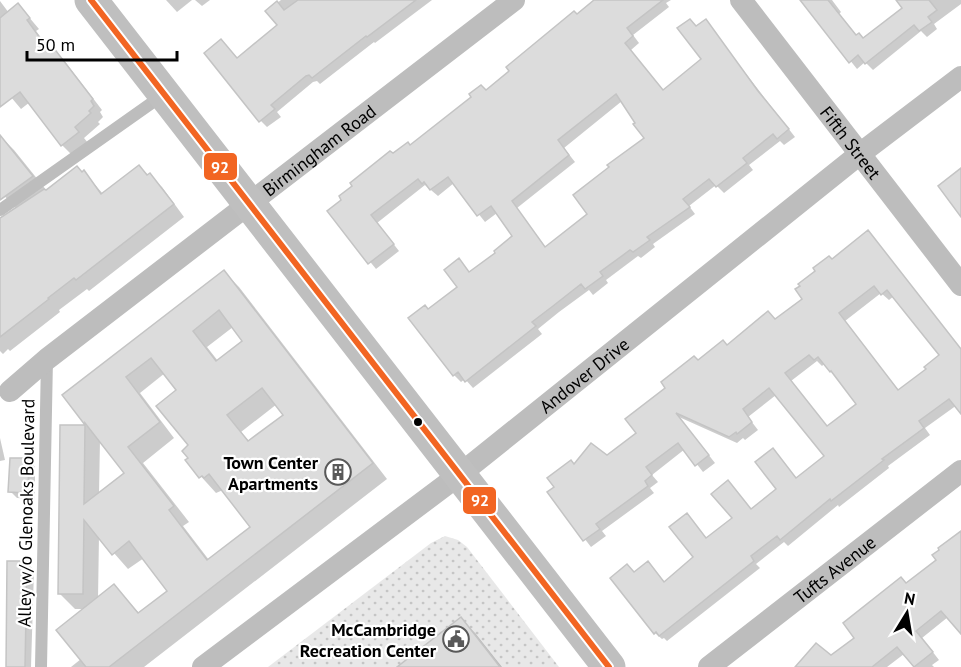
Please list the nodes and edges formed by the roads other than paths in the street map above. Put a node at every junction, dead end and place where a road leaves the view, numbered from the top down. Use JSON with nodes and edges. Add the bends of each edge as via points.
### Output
{"nodes":[{"id":1,"x":91,"y":0,"type":"edge"},
{"id":2,"x":514,"y":0,"type":"edge"},
{"id":3,"x":741,"y":0,"type":"edge"},
{"id":4,"x":961,"y":77,"type":"edge"},
{"id":5,"x":164,"y":94,"type":"junction"},
{"id":6,"x":861,"y":153,"type":"junction"},
{"id":7,"x":249,"y":203,"type":"junction"},
{"id":8,"x":0,"y":210,"type":"edge"},
{"id":9,"x":961,"y":285,"type":"edge"},
{"id":10,"x":47,"y":359,"type":"junction"},
{"id":11,"x":10,"y":391,"type":"dead end"},
{"id":12,"x":961,"y":471,"type":"edge"},
{"id":13,"x":459,"y":475,"type":"junction"},
{"id":14,"x":41,"y":667,"type":"edge"},
{"id":15,"x":203,"y":667,"type":"edge"},
{"id":16,"x":609,"y":667,"type":"edge"},
{"id":17,"x":709,"y":667,"type":"edge"}],
"edges":[{"from":1,"to":5,"type":"main road"},
{"from":2,"to":7,"type":"street","name":"Birmingham Road"},
{"from":3,"to":6,"type":"street","name":"Fifth Street"},
{"from":4,"to":6,"type":"street","name":"Andover Drive"},
{"from":5,"to":7,"type":"main road"},
{"from":5,"to":8,"type":"lane"},
{"from":6,"to":9,"type":"street","name":"Fifth Street"},
{"from":6,"to":13,"type":"street","name":"Andover Drive"},
{"from":7,"to":10,"type":"street","name":"Birmingham Road"},
{"from":7,"to":13,"type":"main road"},
{"from":10,"to":11,"type":"street","name":"Birmingham Road"},
{"from":10,"to":14,"type":"lane","name":"Alley w/o Glenoaks Boulevard"},
{"from":12,"to":17,"type":"street","name":"Tufts Avenue"},
{"from":13,"to":15,"type":"street","name":"Andover Drive"},
{"from":13,"to":16,"type":"main road"}]}
